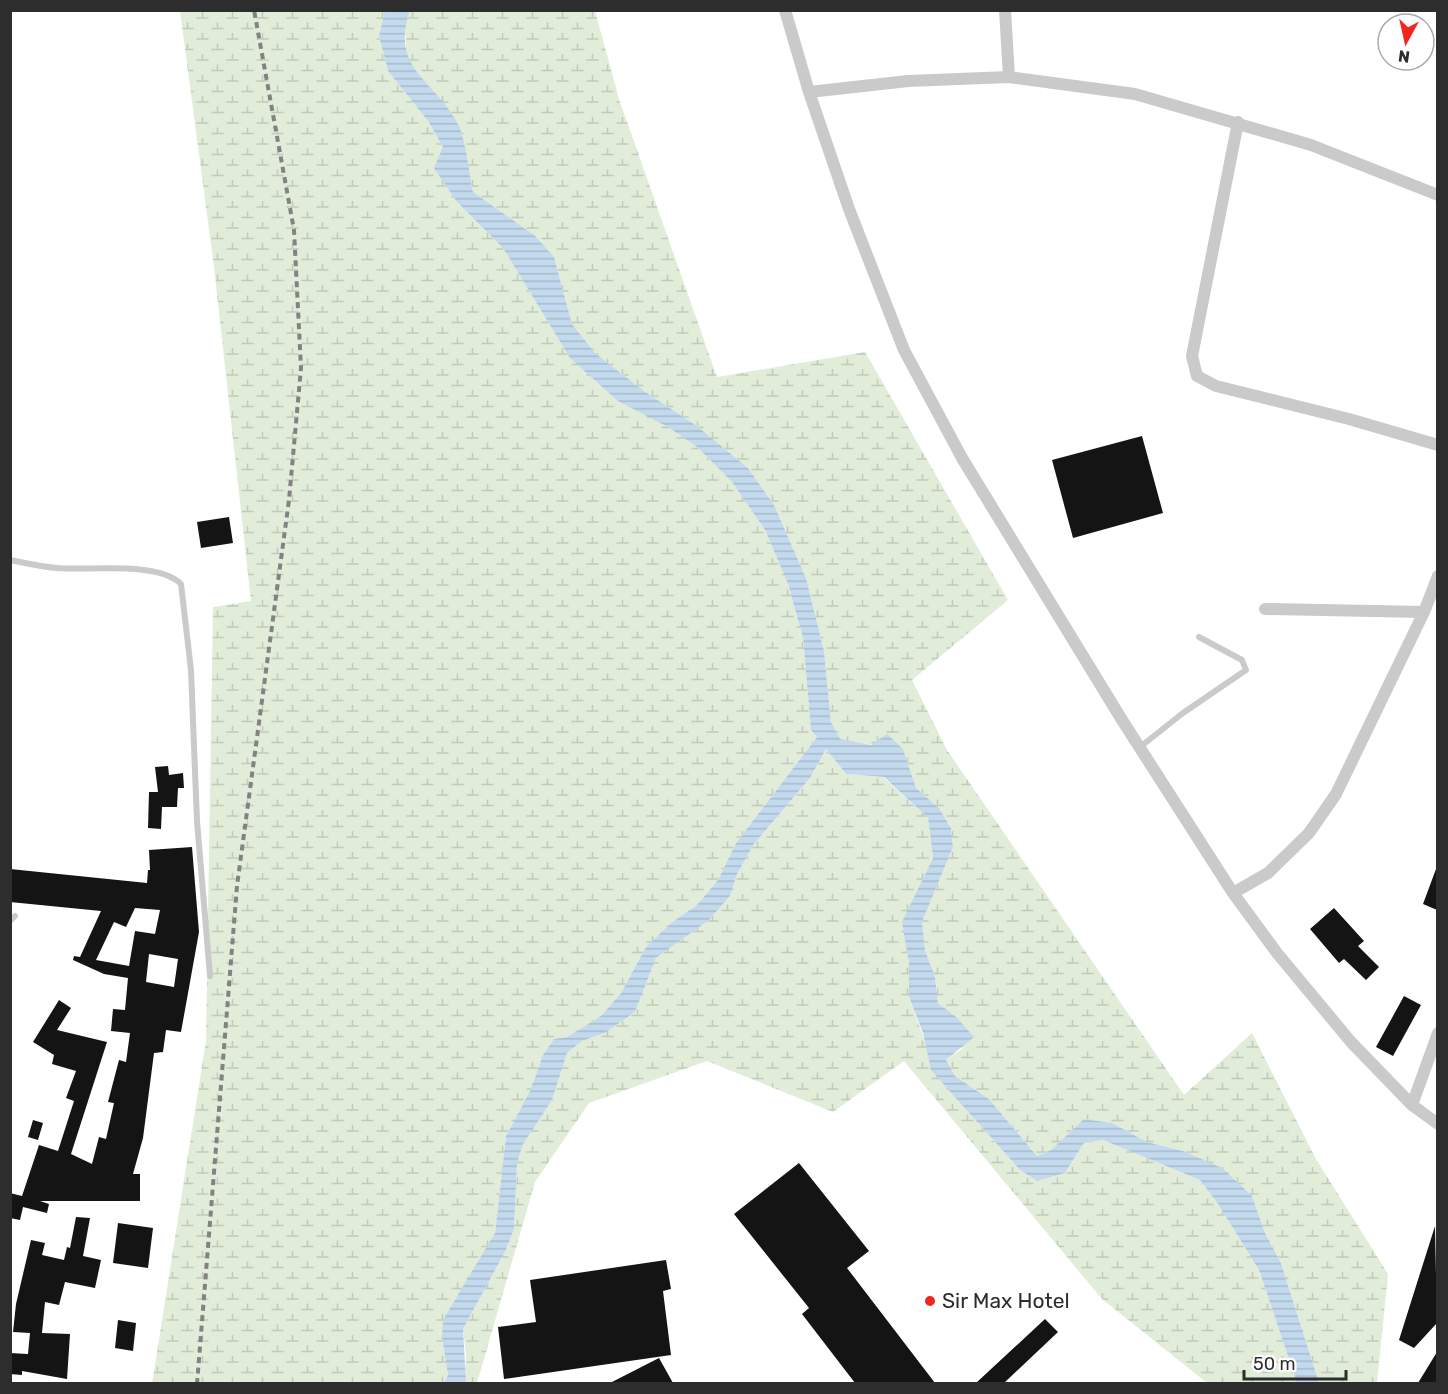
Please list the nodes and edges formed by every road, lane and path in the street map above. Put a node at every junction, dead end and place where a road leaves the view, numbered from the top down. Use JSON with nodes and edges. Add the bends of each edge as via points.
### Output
{"nodes":[{"id":1,"x":785,"y":10,"type":"edge"},
{"id":2,"x":1005,"y":10,"type":"edge"},
{"id":3,"x":1009,"y":77,"type":"junction"},
{"id":4,"x":809,"y":92,"type":"junction"},
{"id":5,"x":1238,"y":122,"type":"junction"},
{"id":6,"x":1437,"y":195,"type":"edge"},
{"id":7,"x":1437,"y":445,"type":"edge"},
{"id":8,"x":10,"y":560,"type":"edge"},
{"id":9,"x":1437,"y":576,"type":"edge"},
{"id":10,"x":1265,"y":609,"type":"dead end"},
{"id":11,"x":1424,"y":612,"type":"junction"},
{"id":12,"x":1200,"y":637,"type":"dead end"},
{"id":13,"x":1140,"y":748,"type":"junction"},
{"id":14,"x":1233,"y":893,"type":"junction"},
{"id":15,"x":210,"y":976,"type":"dead end"},
{"id":16,"x":1437,"y":1033,"type":"edge"},
{"id":17,"x":1412,"y":1105,"type":"junction"},
{"id":18,"x":1437,"y":1124,"type":"edge"}],
"edges":[{"from":1,"to":4,"type":"street"},
{"from":2,"to":3,"type":"street"},
{"from":3,"to":4,"type":"street","via":[[908,81]]},
{"from":3,"to":5,"type":"street","via":[[1135,94]]},
{"from":4,"to":13,"type":"street","via":[[904,350],[980,489]]},
{"from":5,"to":6,"type":"street","via":[[1311,145]]},
{"from":5,"to":7,"type":"street","via":[[1192,356],[1197,376],[1216,386]]},
{"from":8,"to":15,"type":"lane","via":[[56,568],[158,571],[181,584],[191,670],[197,822]]},
{"from":9,"to":11,"type":"street"},
{"from":10,"to":11,"type":"street"},
{"from":11,"to":14,"type":"street","via":[[1336,794],[1310,833],[1268,873]]},
{"from":12,"to":13,"type":"lane","via":[[1242,660],[1246,670],[1183,712]]},
{"from":13,"to":14,"type":"street"},
{"from":14,"to":17,"type":"street","via":[[1344,1034]]},
{"from":16,"to":17,"type":"street"},
{"from":17,"to":18,"type":"street"}]}
